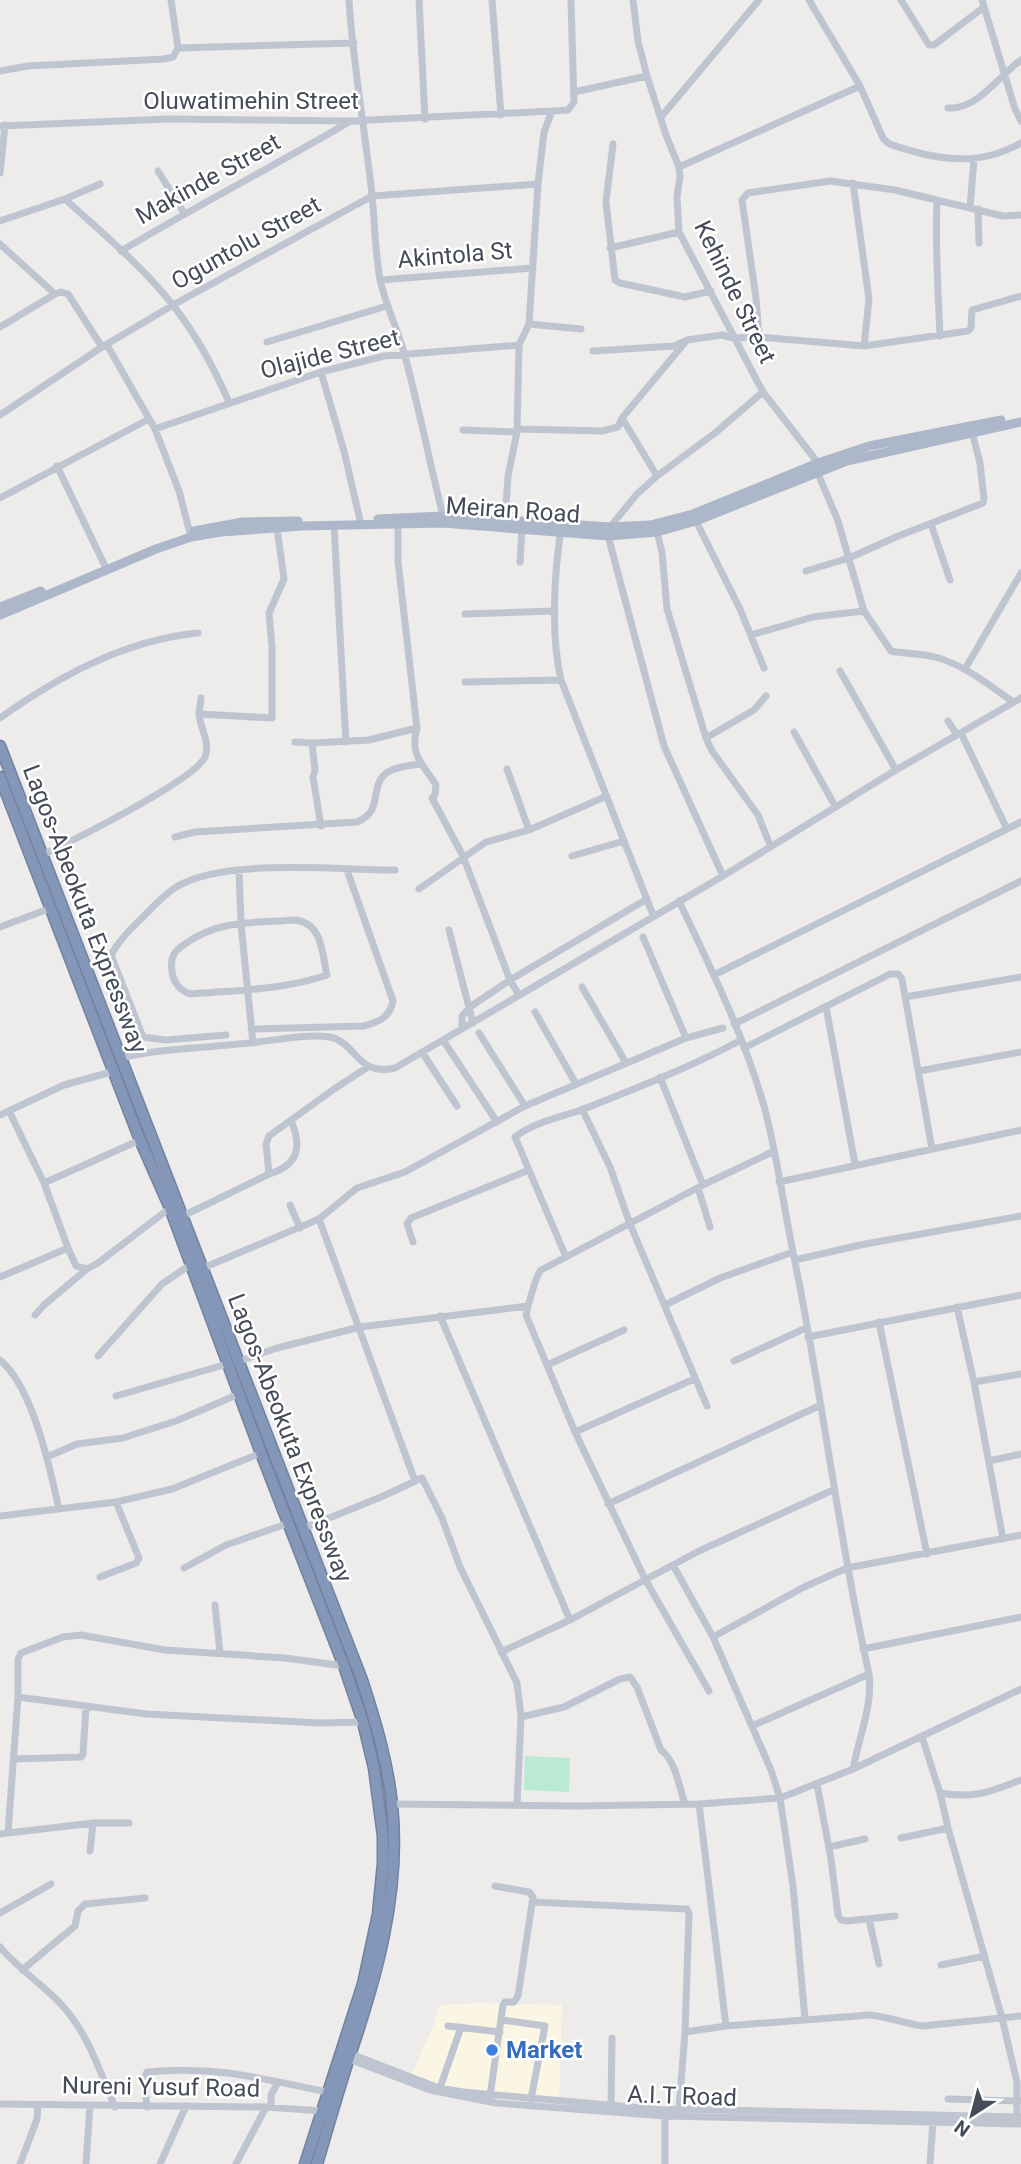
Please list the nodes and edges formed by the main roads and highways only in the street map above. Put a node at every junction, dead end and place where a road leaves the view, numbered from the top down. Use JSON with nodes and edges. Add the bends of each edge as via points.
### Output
{"nodes":[{"id":1,"x":1021,"y":416,"type":"edge"},
{"id":2,"x":1021,"y":422,"type":"edge"},
{"id":3,"x":817,"y":467,"type":"junction"},
{"id":4,"x":220,"y":528,"type":"junction"},
{"id":5,"x":561,"y":528,"type":"junction"},
{"id":6,"x":609,"y":531,"type":"junction"},
{"id":7,"x":191,"y":535,"type":"junction"},
{"id":8,"x":0,"y":607,"type":"edge"},
{"id":9,"x":0,"y":615,"type":"edge"},
{"id":10,"x":0,"y":746,"type":"edge"},
{"id":11,"x":0,"y":777,"type":"edge"},
{"id":12,"x":232,"y":1363,"type":"junction"},
{"id":13,"x":305,"y":2164,"type":"edge"},
{"id":14,"x":317,"y":2164,"type":"edge"}],
"edges":[{"from":1,"to":3,"type":"main road","name":"Meiran Road","via":[[869,446]]},
{"from":2,"to":3,"type":"main road","name":"Meiran Road"},
{"from":3,"to":6,"type":"main road","name":"Meiran Road","via":[[671,521]]},
{"from":3,"to":6,"type":"main road","name":"Meiran Road","via":[[696,521],[657,533]]},
{"from":4,"to":5,"type":"main road","name":"Meiran Road","via":[[442,523]]},
{"from":4,"to":5,"type":"main road","name":"Meiran Road","via":[[443,516]]},
{"from":4,"to":7,"type":"main road","name":"Meiran Road"},
{"from":5,"to":6,"type":"main road","name":"Meiran Road"},
{"from":7,"to":8,"type":"main road","name":"Meiran Road","via":[[164,540]]},
{"from":7,"to":9,"type":"main road","name":"Meiran Road"},
{"from":10,"to":12,"type":"highway","name":"Lagos-Abeokuta Expressway","via":[[203,1268]]},
{"from":11,"to":12,"type":"highway","name":"Lagos-Abeokuta Expressway"},
{"from":12,"to":13,"type":"highway","name":"Lagos-Abeokuta Expressway","via":[[239,1395],[363,1722],[381,1811],[381,1896],[363,1984]]},
{"from":12,"to":14,"type":"highway","name":"Lagos-Abeokuta Expressway","via":[[362,1680],[392,1804],[390,1902],[384,1942]]}]}
